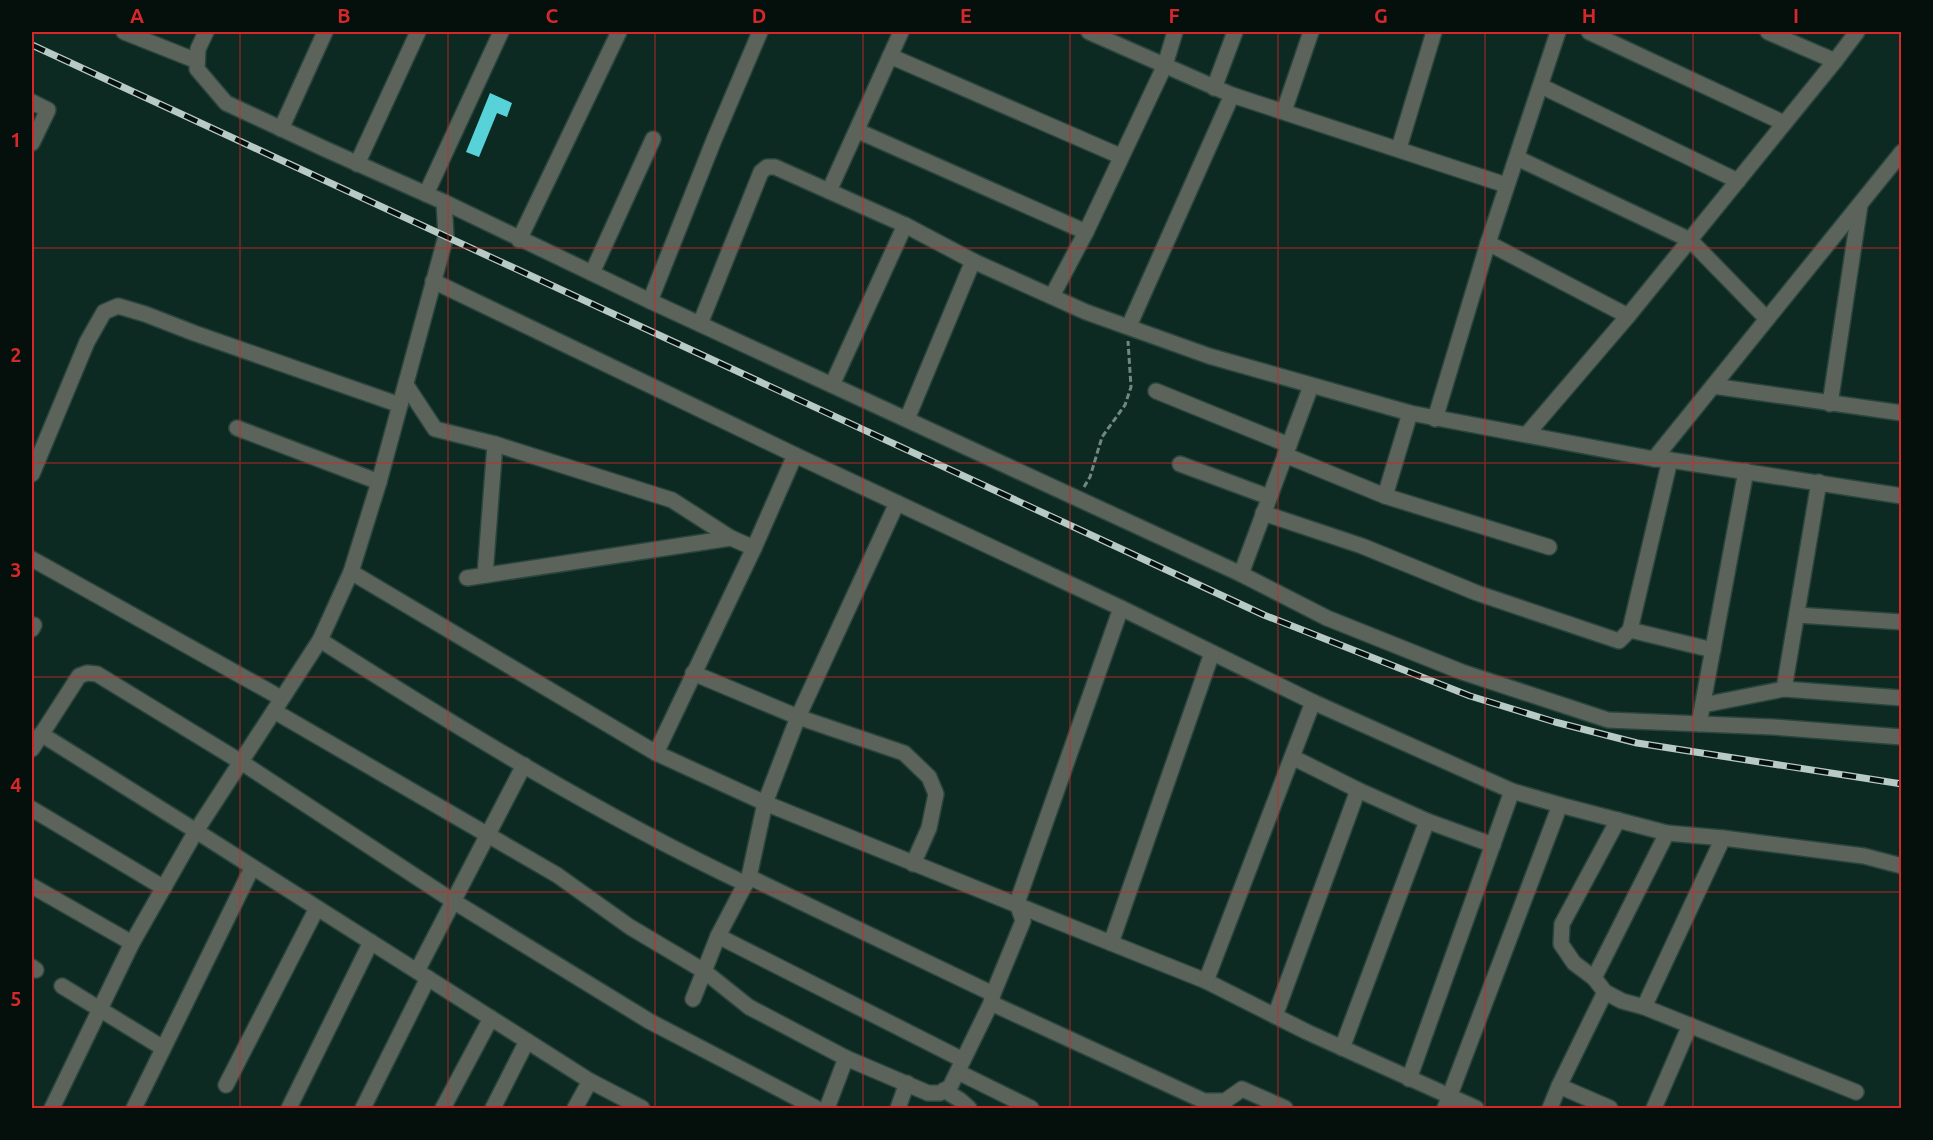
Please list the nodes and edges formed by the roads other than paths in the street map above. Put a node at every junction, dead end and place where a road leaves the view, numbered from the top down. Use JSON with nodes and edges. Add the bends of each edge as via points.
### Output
{"nodes":[{"id":1,"x":124,"y":32,"type":"edge"},
{"id":2,"x":325,"y":32,"type":"edge"},
{"id":3,"x":418,"y":32,"type":"edge"},
{"id":4,"x":501,"y":32,"type":"edge"},
{"id":5,"x":618,"y":32,"type":"edge"},
{"id":6,"x":760,"y":32,"type":"edge"},
{"id":7,"x":901,"y":32,"type":"edge"},
{"id":8,"x":1089,"y":32,"type":"edge"},
{"id":9,"x":1175,"y":32,"type":"edge"},
{"id":10,"x":1234,"y":32,"type":"edge"},
{"id":11,"x":1311,"y":32,"type":"edge"},
{"id":12,"x":1434,"y":32,"type":"edge"},
{"id":13,"x":1558,"y":32,"type":"edge"},
{"id":14,"x":1589,"y":32,"type":"edge"},
{"id":15,"x":1768,"y":32,"type":"edge"},
{"id":16,"x":1857,"y":32,"type":"edge"},
{"id":17,"x":202,"y":33,"type":"edge"},
{"id":18,"x":890,"y":56,"type":"junction"},
{"id":19,"x":1835,"y":61,"type":"junction"},
{"id":20,"x":197,"y":62,"type":"junction"},
{"id":21,"x":1165,"y":65,"type":"junction"},
{"id":22,"x":1540,"y":86,"type":"junction"},
{"id":23,"x":1214,"y":88,"type":"junction"},
{"id":24,"x":1232,"y":95,"type":"junction"},
{"id":25,"x":32,"y":102,"type":"edge"},
{"id":26,"x":1284,"y":111,"type":"junction"},
{"id":27,"x":1784,"y":123,"type":"junction"},
{"id":28,"x":281,"y":129,"type":"junction"},
{"id":29,"x":858,"y":130,"type":"junction"},
{"id":30,"x":653,"y":139,"type":"dead end"},
{"id":31,"x":32,"y":143,"type":"edge"},
{"id":32,"x":1399,"y":148,"type":"junction"},
{"id":33,"x":1902,"y":152,"type":"edge"},
{"id":34,"x":1120,"y":156,"type":"junction"},
{"id":35,"x":1517,"y":158,"type":"junction"},
{"id":36,"x":357,"y":164,"type":"junction"},
{"id":37,"x":1738,"y":181,"type":"junction"},
{"id":38,"x":1506,"y":185,"type":"junction"},
{"id":39,"x":829,"y":191,"type":"junction"},
{"id":40,"x":426,"y":194,"type":"junction"},
{"id":41,"x":444,"y":202,"type":"junction"},
{"id":42,"x":1860,"y":203,"type":"junction"},
{"id":43,"x":905,"y":225,"type":"junction"},
{"id":44,"x":1086,"y":232,"type":"junction"},
{"id":45,"x":519,"y":240,"type":"junction"},
{"id":46,"x":1690,"y":240,"type":"junction"},
{"id":47,"x":1488,"y":243,"type":"junction"},
{"id":48,"x":973,"y":261,"type":"junction"},
{"id":49,"x":592,"y":273,"type":"junction"},
{"id":50,"x":433,"y":281,"type":"junction"},
{"id":51,"x":1052,"y":296,"type":"junction"},
{"id":52,"x":650,"y":300,"type":"junction"},
{"id":53,"x":1628,"y":316,"type":"junction"},
{"id":54,"x":1767,"y":319,"type":"junction"},
{"id":55,"x":700,"y":324,"type":"junction"},
{"id":56,"x":1129,"y":326,"type":"junction"},
{"id":57,"x":406,"y":385,"type":"junction"},
{"id":58,"x":832,"y":385,"type":"junction"},
{"id":59,"x":1311,"y":386,"type":"junction"},
{"id":60,"x":1713,"y":386,"type":"junction"},
{"id":61,"x":1156,"y":391,"type":"dead end"},
{"id":62,"x":1830,"y":404,"type":"junction"},
{"id":63,"x":400,"y":405,"type":"junction"},
{"id":64,"x":1410,"y":413,"type":"junction"},
{"id":65,"x":1902,"y":413,"type":"edge"},
{"id":66,"x":907,"y":419,"type":"junction"},
{"id":67,"x":1435,"y":419,"type":"junction"},
{"id":68,"x":237,"y":428,"type":"dead end"},
{"id":69,"x":1527,"y":434,"type":"junction"},
{"id":70,"x":495,"y":444,"type":"junction"},
{"id":71,"x":1287,"y":450,"type":"junction"},
{"id":72,"x":795,"y":455,"type":"junction"},
{"id":73,"x":1654,"y":459,"type":"junction"},
{"id":74,"x":1670,"y":460,"type":"junction"},
{"id":75,"x":1180,"y":464,"type":"dead end"},
{"id":76,"x":1746,"y":471,"type":"junction"},
{"id":77,"x":32,"y":474,"type":"edge"},
{"id":78,"x":379,"y":482,"type":"junction"},
{"id":79,"x":1820,"y":482,"type":"junction"},
{"id":80,"x":1385,"y":496,"type":"junction"},
{"id":81,"x":1902,"y":496,"type":"edge"},
{"id":82,"x":1269,"y":497,"type":"junction"},
{"id":83,"x":897,"y":503,"type":"junction"},
{"id":84,"x":1263,"y":513,"type":"junction"},
{"id":85,"x":731,"y":538,"type":"junction"},
{"id":86,"x":1548,"y":547,"type":"dead end"},
{"id":87,"x":754,"y":548,"type":"junction"},
{"id":88,"x":32,"y":559,"type":"edge"},
{"id":89,"x":351,"y":572,"type":"junction"},
{"id":90,"x":1241,"y":574,"type":"junction"},
{"id":91,"x":485,"y":575,"type":"junction"},
{"id":92,"x":467,"y":578,"type":"dead end"},
{"id":93,"x":1121,"y":608,"type":"junction"},
{"id":94,"x":1797,"y":615,"type":"junction"},
{"id":95,"x":1902,"y":622,"type":"edge"},
{"id":96,"x":1630,"y":630,"type":"junction"},
{"id":97,"x":320,"y":640,"type":"junction"},
{"id":98,"x":1713,"y":650,"type":"junction"},
{"id":99,"x":1212,"y":652,"type":"junction"},
{"id":100,"x":693,"y":673,"type":"junction"},
{"id":101,"x":1784,"y":689,"type":"junction"},
{"id":102,"x":1902,"y":698,"type":"edge"},
{"id":103,"x":1313,"y":702,"type":"junction"},
{"id":104,"x":278,"y":705,"type":"junction"},
{"id":105,"x":1703,"y":705,"type":"junction"},
{"id":106,"x":798,"y":717,"type":"junction"},
{"id":107,"x":1699,"y":724,"type":"junction"},
{"id":108,"x":41,"y":734,"type":"junction"},
{"id":109,"x":1902,"y":737,"type":"edge"},
{"id":110,"x":32,"y":748,"type":"edge"},
{"id":111,"x":656,"y":753,"type":"junction"},
{"id":112,"x":1292,"y":757,"type":"junction"},
{"id":113,"x":241,"y":762,"type":"junction"},
{"id":114,"x":524,"y":765,"type":"junction"},
{"id":115,"x":1358,"y":790,"type":"junction"},
{"id":116,"x":1512,"y":791,"type":"junction"},
{"id":117,"x":765,"y":803,"type":"junction"},
{"id":118,"x":1560,"y":806,"type":"junction"},
{"id":119,"x":32,"y":809,"type":"edge"},
{"id":120,"x":1618,"y":819,"type":"junction"},
{"id":121,"x":1427,"y":821,"type":"junction"},
{"id":122,"x":196,"y":831,"type":"junction"},
{"id":123,"x":487,"y":833,"type":"junction"},
{"id":124,"x":1666,"y":833,"type":"junction"},
{"id":125,"x":1723,"y":838,"type":"junction"},
{"id":126,"x":1493,"y":845,"type":"junction"},
{"id":127,"x":913,"y":864,"type":"junction"},
{"id":128,"x":1902,"y":866,"type":"edge"},
{"id":129,"x":252,"y":867,"type":"junction"},
{"id":130,"x":747,"y":881,"type":"junction"},
{"id":131,"x":32,"y":886,"type":"edge"},
{"id":132,"x":164,"y":888,"type":"junction"},
{"id":133,"x":453,"y":901,"type":"junction"},
{"id":134,"x":1017,"y":903,"type":"junction"},
{"id":135,"x":317,"y":908,"type":"junction"},
{"id":136,"x":718,"y":936,"type":"junction"},
{"id":137,"x":371,"y":942,"type":"junction"},
{"id":138,"x":132,"y":943,"type":"junction"},
{"id":139,"x":1112,"y":943,"type":"junction"},
{"id":140,"x":704,"y":971,"type":"junction"},
{"id":141,"x":423,"y":975,"type":"junction"},
{"id":142,"x":1594,"y":978,"type":"junction"},
{"id":143,"x":1206,"y":981,"type":"junction"},
{"id":144,"x":62,"y":986,"type":"dead end"},
{"id":145,"x":1605,"y":992,"type":"junction"},
{"id":146,"x":992,"y":998,"type":"junction"},
{"id":147,"x":693,"y":999,"type":"dead end"},
{"id":148,"x":1644,"y":1007,"type":"junction"},
{"id":149,"x":99,"y":1008,"type":"junction"},
{"id":150,"x":1275,"y":1016,"type":"junction"},
{"id":151,"x":491,"y":1018,"type":"junction"},
{"id":152,"x":1690,"y":1025,"type":"junction"},
{"id":153,"x":527,"y":1041,"type":"junction"},
{"id":154,"x":163,"y":1048,"type":"junction"},
{"id":155,"x":1342,"y":1048,"type":"junction"},
{"id":156,"x":846,"y":1058,"type":"junction"},
{"id":157,"x":961,"y":1066,"type":"junction"},
{"id":158,"x":1409,"y":1079,"type":"junction"},
{"id":159,"x":590,"y":1081,"type":"junction"},
{"id":160,"x":907,"y":1083,"type":"junction"},
{"id":161,"x":226,"y":1085,"type":"dead end"},
{"id":162,"x":1559,"y":1086,"type":"junction"},
{"id":163,"x":944,"y":1090,"type":"junction"},
{"id":164,"x":1856,"y":1092,"type":"dead end"},
{"id":165,"x":1448,"y":1103,"type":"edge"},
{"id":166,"x":52,"y":1108,"type":"edge"},
{"id":167,"x":134,"y":1108,"type":"edge"},
{"id":168,"x":289,"y":1108,"type":"edge"},
{"id":169,"x":363,"y":1108,"type":"edge"},
{"id":170,"x":443,"y":1108,"type":"edge"},
{"id":171,"x":493,"y":1108,"type":"edge"},
{"id":172,"x":575,"y":1108,"type":"edge"},
{"id":173,"x":642,"y":1108,"type":"edge"},
{"id":174,"x":816,"y":1108,"type":"edge"},
{"id":175,"x":828,"y":1108,"type":"edge"},
{"id":176,"x":898,"y":1108,"type":"edge"},
{"id":177,"x":969,"y":1108,"type":"edge"},
{"id":178,"x":1031,"y":1108,"type":"edge"},
{"id":179,"x":1285,"y":1108,"type":"edge"},
{"id":180,"x":1476,"y":1108,"type":"edge"},
{"id":181,"x":1550,"y":1108,"type":"edge"},
{"id":182,"x":1610,"y":1108,"type":"edge"},
{"id":183,"x":1654,"y":1108,"type":"edge"}],
"edges":[{"from":1,"to":20,"type":"street"},
{"from":2,"to":28,"type":"street"},
{"from":3,"to":36,"type":"street"},
{"from":4,"to":40,"type":"street"},
{"from":5,"to":45,"type":"street"},
{"from":6,"to":52,"type":"street"},
{"from":7,"to":18,"type":"street"},
{"from":8,"to":21,"type":"street"},
{"from":9,"to":21,"type":"street"},
{"from":10,"to":23,"type":"street"},
{"from":11,"to":26,"type":"street"},
{"from":12,"to":32,"type":"street"},
{"from":13,"to":22,"type":"street"},
{"from":14,"to":27,"type":"street"},
{"from":15,"to":19,"type":"street"},
{"from":16,"to":19,"type":"street"},
{"from":17,"to":20,"type":"street"},
{"from":18,"to":29,"type":"street"},
{"from":18,"to":34,"type":"street"},
{"from":19,"to":27,"type":"street"},
{"from":20,"to":28,"type":"street","via":[[196,69],[226,103]]},
{"from":21,"to":23,"type":"street"},
{"from":21,"to":34,"type":"street"},
{"from":22,"to":35,"type":"street"},
{"from":22,"to":37,"type":"street"},
{"from":23,"to":24,"type":"street"},
{"from":24,"to":26,"type":"street"},
{"from":24,"to":56,"type":"street"},
{"from":25,"to":31,"type":"street","via":[[48,110]]},
{"from":26,"to":32,"type":"street"},
{"from":27,"to":37,"type":"street"},
{"from":28,"to":36,"type":"street"},
{"from":29,"to":39,"type":"street"},
{"from":29,"to":44,"type":"street"},
{"from":30,"to":49,"type":"street"},
{"from":32,"to":38,"type":"street"},
{"from":33,"to":42,"type":"street"},
{"from":34,"to":44,"type":"street"},
{"from":35,"to":38,"type":"street"},
{"from":35,"to":46,"type":"street"},
{"from":36,"to":40,"type":"street"},
{"from":37,"to":46,"type":"street"},
{"from":38,"to":47,"type":"street"},
{"from":39,"to":43,"type":"street"},
{"from":39,"to":55,"type":"street","via":[[775,166],[761,172]]},
{"from":40,"to":41,"type":"street"},
{"from":41,"to":45,"type":"street"},
{"from":41,"to":50,"type":"street","via":[[446,236]]},
{"from":42,"to":54,"type":"street"},
{"from":42,"to":62,"type":"street"},
{"from":43,"to":48,"type":"street"},
{"from":43,"to":58,"type":"street"},
{"from":44,"to":51,"type":"street"},
{"from":45,"to":49,"type":"street"},
{"from":46,"to":53,"type":"street"},
{"from":46,"to":54,"type":"street"},
{"from":47,"to":53,"type":"street"},
{"from":47,"to":67,"type":"street"},
{"from":48,"to":51,"type":"street"},
{"from":48,"to":66,"type":"street"},
{"from":49,"to":52,"type":"street"},
{"from":50,"to":57,"type":"street"},
{"from":50,"to":72,"type":"street"},
{"from":51,"to":56,"type":"street"},
{"from":52,"to":55,"type":"street"},
{"from":53,"to":69,"type":"street"},
{"from":54,"to":60,"type":"street"},
{"from":55,"to":58,"type":"street"},
{"from":56,"to":59,"type":"street","via":[[1209,356]]},
{"from":57,"to":63,"type":"street"},
{"from":57,"to":70,"type":"street","via":[[435,429]]},
{"from":58,"to":66,"type":"street"},
{"from":59,"to":64,"type":"street"},
{"from":59,"to":71,"type":"street"},
{"from":60,"to":62,"type":"street"},
{"from":60,"to":73,"type":"street"},
{"from":61,"to":71,"type":"street"},
{"from":62,"to":65,"type":"street"},
{"from":63,"to":77,"type":"street","via":[[118,306],[104,312],[87,342]]},
{"from":63,"to":78,"type":"street"},
{"from":64,"to":67,"type":"street"},
{"from":64,"to":80,"type":"street"},
{"from":66,"to":90,"type":"street"},
{"from":67,"to":69,"type":"street"},
{"from":68,"to":78,"type":"street"},
{"from":69,"to":73,"type":"street"},
{"from":70,"to":85,"type":"street","via":[[672,500]]},
{"from":70,"to":91,"type":"street"},
{"from":71,"to":80,"type":"street"},
{"from":71,"to":82,"type":"street"},
{"from":72,"to":83,"type":"street"},
{"from":72,"to":87,"type":"street"},
{"from":73,"to":74,"type":"street"},
{"from":74,"to":76,"type":"street"},
{"from":74,"to":96,"type":"street"},
{"from":75,"to":82,"type":"street"},
{"from":76,"to":79,"type":"street"},
{"from":76,"to":98,"type":"street"},
{"from":78,"to":89,"type":"street"},
{"from":79,"to":81,"type":"street"},
{"from":79,"to":94,"type":"street"},
{"from":80,"to":86,"type":"street"},
{"from":82,"to":84,"type":"street"},
{"from":83,"to":93,"type":"street"},
{"from":83,"to":106,"type":"street"},
{"from":84,"to":90,"type":"street"},
{"from":84,"to":96,"type":"street","via":[[1362,546],[1477,593],[1620,641]]},
{"from":85,"to":87,"type":"street"},
{"from":85,"to":91,"type":"street"},
{"from":87,"to":100,"type":"street"},
{"from":88,"to":104,"type":"street"},
{"from":89,"to":97,"type":"street"},
{"from":89,"to":111,"type":"street"},
{"from":90,"to":107,"type":"street","via":[[1327,618],[1462,672],[1586,713],[1608,720]]},
{"from":91,"to":92,"type":"street"},
{"from":93,"to":99,"type":"street"},
{"from":93,"to":134,"type":"street"},
{"from":94,"to":95,"type":"street"},
{"from":94,"to":101,"type":"street"},
{"from":96,"to":98,"type":"street"},
{"from":97,"to":104,"type":"street"},
{"from":97,"to":114,"type":"street"},
{"from":98,"to":105,"type":"street"},
{"from":99,"to":103,"type":"street"},
{"from":99,"to":139,"type":"street"},
{"from":100,"to":106,"type":"street"},
{"from":100,"to":111,"type":"street"},
{"from":101,"to":102,"type":"street"},
{"from":101,"to":105,"type":"street"},
{"from":103,"to":112,"type":"street"},
{"from":103,"to":116,"type":"street"},
{"from":104,"to":113,"type":"street"},
{"from":104,"to":123,"type":"street"},
{"from":105,"to":107,"type":"street"},
{"from":106,"to":117,"type":"street"},
{"from":106,"to":127,"type":"street","via":[[904,753],[929,777],[936,794],[934,805],[929,828]]},
{"from":107,"to":109,"type":"street"},
{"from":108,"to":110,"type":"street"},
{"from":108,"to":113,"type":"street","via":[[79,676],[97,674]]},
{"from":108,"to":122,"type":"street"},
{"from":111,"to":117,"type":"street"},
{"from":112,"to":115,"type":"street"},
{"from":112,"to":143,"type":"street"},
{"from":113,"to":122,"type":"street"},
{"from":113,"to":133,"type":"street"},
{"from":114,"to":123,"type":"street"},
{"from":114,"to":130,"type":"street","via":[[667,847]]},
{"from":115,"to":121,"type":"street"},
{"from":115,"to":150,"type":"street"},
{"from":116,"to":118,"type":"street"},
{"from":116,"to":126,"type":"street"},
{"from":117,"to":127,"type":"street"},
{"from":117,"to":130,"type":"street"},
{"from":118,"to":120,"type":"street"},
{"from":118,"to":165,"type":"street"},
{"from":119,"to":132,"type":"street"},
{"from":120,"to":124,"type":"street"},
{"from":120,"to":142,"type":"street","via":[[1562,924],[1561,944],[1574,963]]},
{"from":121,"to":126,"type":"street"},
{"from":121,"to":155,"type":"street"},
{"from":122,"to":129,"type":"street"},
{"from":122,"to":132,"type":"street"},
{"from":123,"to":133,"type":"street"},
{"from":123,"to":140,"type":"street"},
{"from":124,"to":125,"type":"street"},
{"from":124,"to":142,"type":"street"},
{"from":125,"to":128,"type":"street","via":[[1864,856]]},
{"from":125,"to":148,"type":"street"},
{"from":126,"to":158,"type":"street"},
{"from":127,"to":134,"type":"street"},
{"from":129,"to":135,"type":"street"},
{"from":129,"to":154,"type":"street"},
{"from":130,"to":136,"type":"street"},
{"from":130,"to":146,"type":"street"},
{"from":131,"to":138,"type":"street"},
{"from":132,"to":138,"type":"street"},
{"from":133,"to":141,"type":"street"},
{"from":133,"to":174,"type":"street","via":[[648,1022]]},
{"from":134,"to":139,"type":"street"},
{"from":134,"to":146,"type":"street","via":[[1023,921]]},
{"from":135,"to":137,"type":"street"},
{"from":135,"to":161,"type":"street"},
{"from":136,"to":140,"type":"street"},
{"from":136,"to":157,"type":"street"},
{"from":137,"to":141,"type":"street"},
{"from":137,"to":168,"type":"street"},
{"from":138,"to":149,"type":"street"},
{"from":139,"to":143,"type":"street"},
{"from":140,"to":147,"type":"street"},
{"from":140,"to":156,"type":"street","via":[[749,1007]]},
{"from":141,"to":151,"type":"street"},
{"from":141,"to":169,"type":"street"},
{"from":142,"to":145,"type":"street"},
{"from":143,"to":150,"type":"street"},
{"from":144,"to":149,"type":"street"},
{"from":145,"to":148,"type":"street"},
{"from":145,"to":162,"type":"street"},
{"from":146,"to":157,"type":"street"},
{"from":146,"to":179,"type":"street","via":[[1204,1101],[1225,1101],[1242,1089]]},
{"from":148,"to":152,"type":"street"},
{"from":149,"to":154,"type":"street"},
{"from":149,"to":166,"type":"street"},
{"from":150,"to":155,"type":"street"},
{"from":151,"to":153,"type":"street"},
{"from":151,"to":170,"type":"street"},
{"from":152,"to":164,"type":"street"},
{"from":152,"to":183,"type":"street"},
{"from":153,"to":159,"type":"street"},
{"from":153,"to":171,"type":"street"},
{"from":154,"to":167,"type":"street"},
{"from":155,"to":158,"type":"street"},
{"from":156,"to":160,"type":"street"},
{"from":156,"to":175,"type":"street"},
{"from":157,"to":163,"type":"street","via":[[950,1087]]},
{"from":157,"to":178,"type":"street"},
{"from":158,"to":165,"type":"street"},
{"from":159,"to":172,"type":"street"},
{"from":159,"to":173,"type":"street"},
{"from":160,"to":163,"type":"street","via":[[928,1093]]},
{"from":160,"to":176,"type":"street"},
{"from":162,"to":181,"type":"street"},
{"from":162,"to":182,"type":"street"},
{"from":163,"to":177,"type":"street"},
{"from":165,"to":180,"type":"street"}]}
